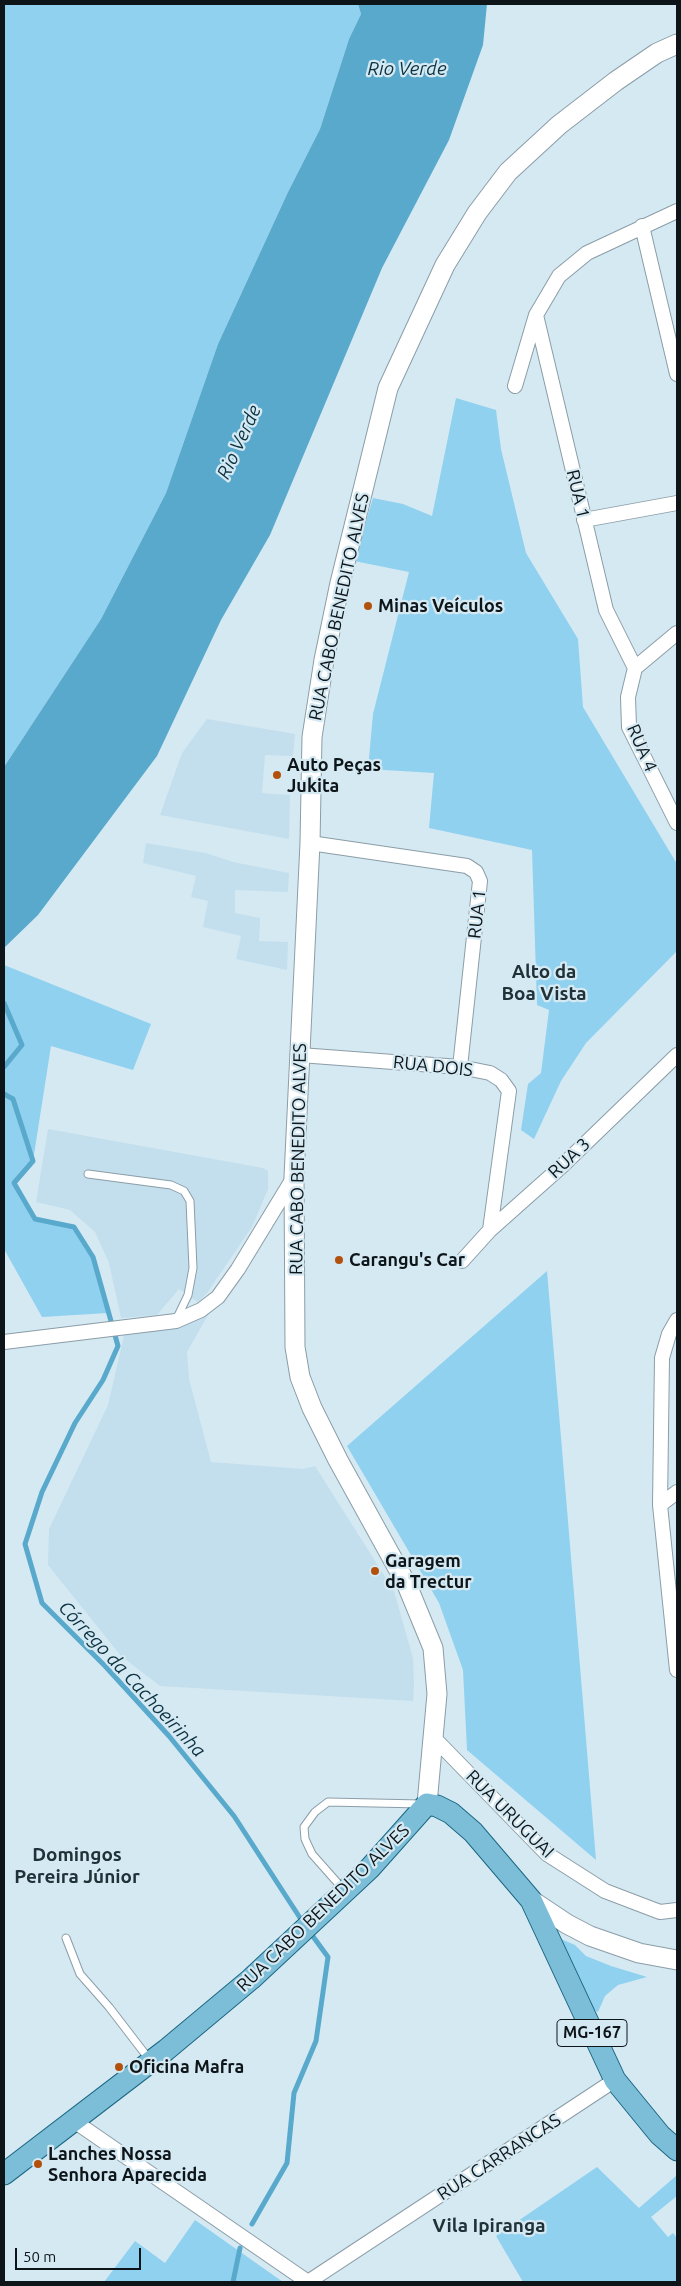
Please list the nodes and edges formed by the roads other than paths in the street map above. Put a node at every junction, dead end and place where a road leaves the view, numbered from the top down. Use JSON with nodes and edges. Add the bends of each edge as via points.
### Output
{"nodes":[{"id":1,"x":677,"y":44,"type":"edge"},
{"id":2,"x":677,"y":211,"type":"edge"},
{"id":3,"x":642,"y":226,"type":"junction"},
{"id":4,"x":536,"y":316,"type":"junction"},
{"id":5,"x":677,"y":374,"type":"edge"},
{"id":6,"x":515,"y":386,"type":"dead end"},
{"id":7,"x":677,"y":503,"type":"edge"},
{"id":8,"x":584,"y":520,"type":"junction"},
{"id":9,"x":677,"y":632,"type":"edge"},
{"id":10,"x":635,"y":668,"type":"junction"},
{"id":11,"x":677,"y":823,"type":"edge"},
{"id":12,"x":310,"y":843,"type":"junction"},
{"id":13,"x":300,"y":1055,"type":"junction"},
{"id":14,"x":677,"y":1055,"type":"edge"},
{"id":15,"x":460,"y":1067,"type":"junction"},
{"id":16,"x":88,"y":1174,"type":"dead end"},
{"id":17,"x":294,"y":1177,"type":"junction"},
{"id":18,"x":490,"y":1230,"type":"junction"},
{"id":19,"x":462,"y":1261,"type":"dead end"},
{"id":20,"x":677,"y":1320,"type":"edge"},
{"id":21,"x":176,"y":1321,"type":"junction"},
{"id":22,"x":4,"y":1342,"type":"edge"},
{"id":23,"x":677,"y":1492,"type":"edge"},
{"id":24,"x":660,"y":1505,"type":"junction"},
{"id":25,"x":677,"y":1670,"type":"edge"},
{"id":26,"x":433,"y":1737,"type":"junction"},
{"id":27,"x":427,"y":1804,"type":"junction"},
{"id":28,"x":345,"y":1891,"type":"junction"},
{"id":29,"x":532,"y":1900,"type":"junction"},
{"id":30,"x":677,"y":1910,"type":"edge"},
{"id":31,"x":66,"y":1938,"type":"dead end"},
{"id":32,"x":677,"y":1960,"type":"edge"},
{"id":33,"x":150,"y":2062,"type":"junction"},
{"id":34,"x":615,"y":2080,"type":"junction"},
{"id":35,"x":74,"y":2121,"type":"junction"},
{"id":36,"x":677,"y":2150,"type":"edge"},
{"id":37,"x":4,"y":2174,"type":"edge"},
{"id":38,"x":308,"y":2282,"type":"edge"}],
"edges":[{"from":1,"to":12,"type":"main road","name":"RUA CABO BENEDITO ALVES","via":[[657,53],[559,124],[508,172],[477,213],[445,265],[421,313],[388,388],[340,583],[312,737]]},
{"from":2,"to":3,"type":"street"},
{"from":3,"to":4,"type":"street","via":[[587,253],[559,276]]},
{"from":3,"to":5,"type":"street"},
{"from":4,"to":6,"type":"street"},
{"from":4,"to":8,"type":"street","name":"RUA 1"},
{"from":7,"to":8,"type":"street"},
{"from":8,"to":10,"type":"street","name":"RUA 1","via":[[606,610]]},
{"from":9,"to":10,"type":"street"},
{"from":10,"to":11,"type":"street","name":"RUA 4","via":[[628,697],[629,727]]},
{"from":12,"to":13,"type":"main road","name":"RUA CABO BENEDITO ALVES"},
{"from":12,"to":15,"type":"street","name":"RUA 1","via":[[467,866],[476,872],[480,881]]},
{"from":13,"to":15,"type":"street","name":"RUA DOIS"},
{"from":13,"to":17,"type":"main road","name":"RUA CABO BENEDITO ALVES"},
{"from":14,"to":18,"type":"street","name":"RUA 3"},
{"from":15,"to":18,"type":"street","name":"RUA DOIS","via":[[490,1073],[502,1080],[509,1091]]},
{"from":16,"to":21,"type":"lane","via":[[171,1185],[184,1191],[190,1201],[193,1268],[188,1296]]},
{"from":17,"to":21,"type":"street","via":[[218,1297],[201,1310]]},
{"from":17,"to":26,"type":"main road","name":"RUA CABO BENEDITO ALVES","via":[[295,1347],[300,1377],[338,1460],[407,1585],[433,1648],[438,1694]]},
{"from":18,"to":19,"type":"street","name":"RUA 3"},
{"from":20,"to":24,"type":"street","via":[[662,1358]]},
{"from":21,"to":22,"type":"street"},
{"from":23,"to":24,"type":"street"},
{"from":24,"to":25,"type":"street"},
{"from":26,"to":27,"type":"main road","name":"RUA CABO BENEDITO ALVES"},
{"from":26,"to":30,"type":"street","name":"RUA URUGUAI","via":[[546,1854],[605,1891],[660,1912]]},
{"from":27,"to":28,"type":"main road","name":"RUA CABO BENEDITO ALVES"},
{"from":27,"to":28,"type":"lane","via":[[328,1802],[315,1812],[304,1827],[305,1839],[312,1854]]},
{"from":27,"to":29,"type":"main road","number":"MG-167","via":[[451,1813],[473,1832]]},
{"from":28,"to":33,"type":"main road","name":"RUA CABO BENEDITO ALVES","via":[[215,2011]]},
{"from":29,"to":32,"type":"main road","via":[[590,1936],[639,1953]]},
{"from":29,"to":34,"type":"main road","number":"MG-167"},
{"from":31,"to":33,"type":"lane","via":[[80,1974]]},
{"from":33,"to":35,"type":"main road","name":"RUA CABO BENEDITO ALVES"},
{"from":34,"to":36,"type":"main road","number":"MG-167","via":[[660,2135]]},
{"from":34,"to":38,"type":"street","name":"RUA CARRANCAS"},
{"from":35,"to":37,"type":"main road","name":"RUA CABO BENEDITO ALVES"},
{"from":35,"to":38,"type":"street"}]}
